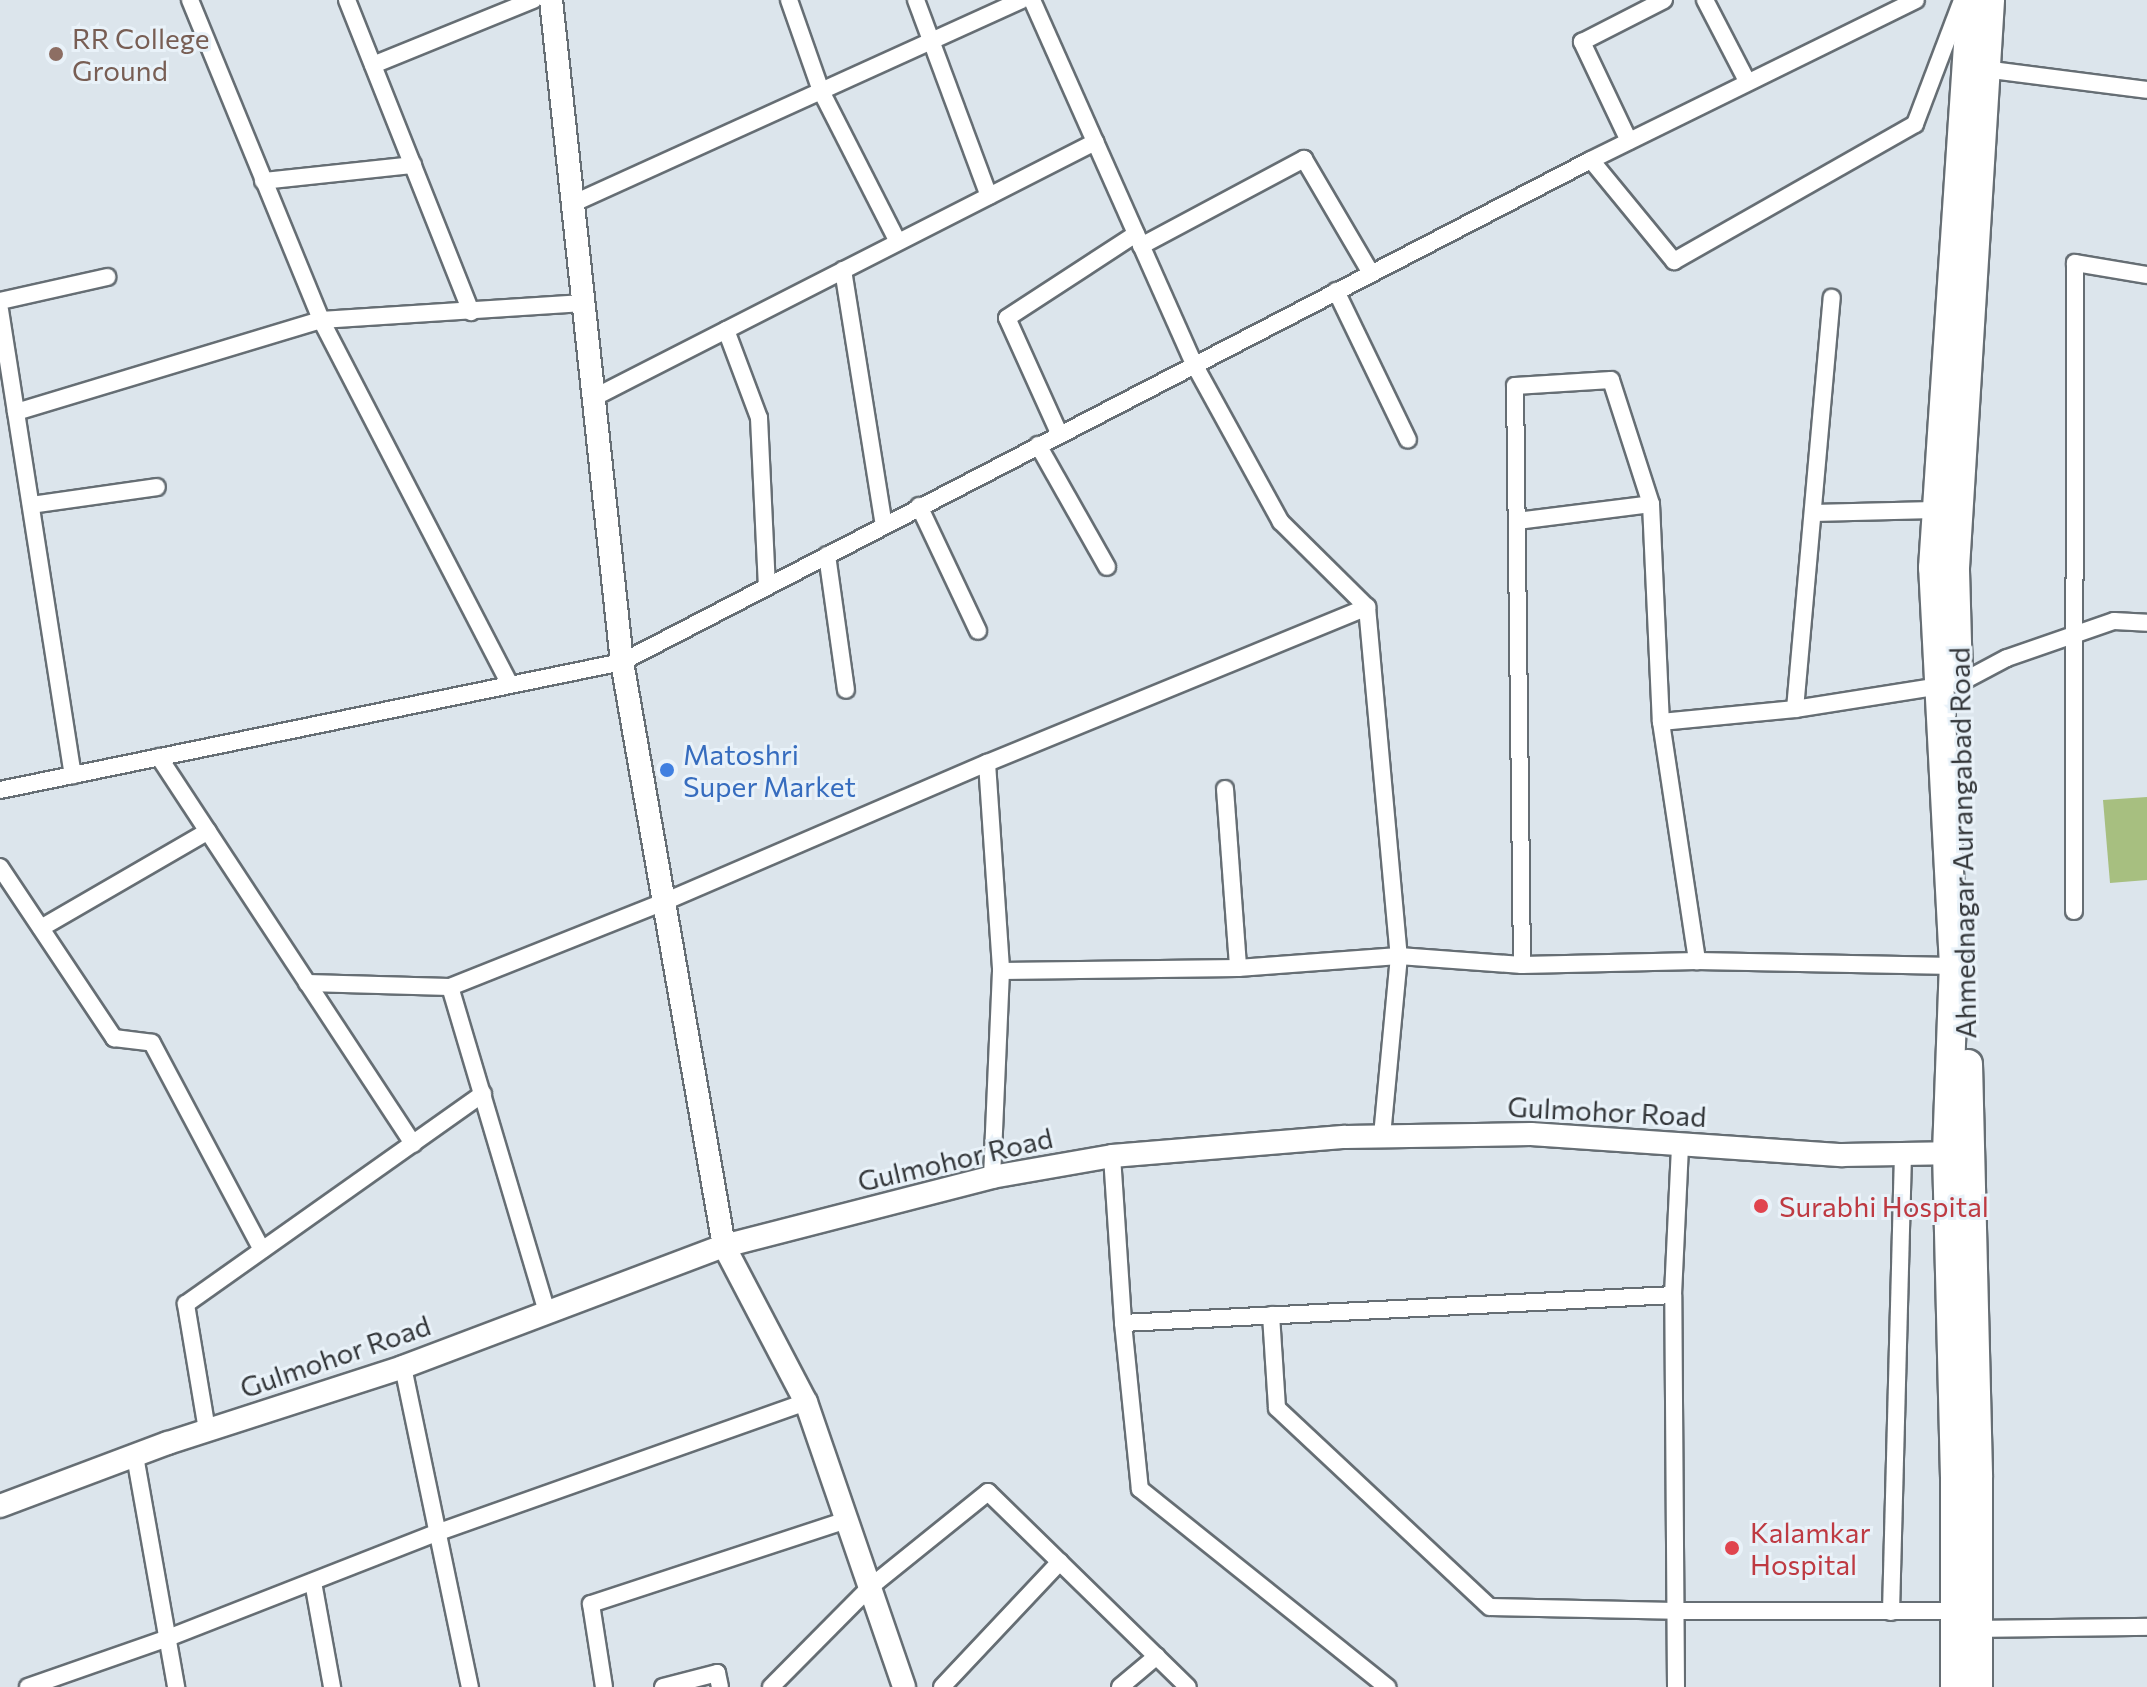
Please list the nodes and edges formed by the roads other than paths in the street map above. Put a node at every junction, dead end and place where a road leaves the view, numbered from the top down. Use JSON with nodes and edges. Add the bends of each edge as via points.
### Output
{"nodes":[{"id":1,"x":190,"y":0,"type":"edge"},
{"id":2,"x":347,"y":0,"type":"edge"},
{"id":3,"x":533,"y":0,"type":"edge"},
{"id":4,"x":551,"y":0,"type":"edge"},
{"id":5,"x":789,"y":0,"type":"edge"},
{"id":6,"x":916,"y":0,"type":"edge"},
{"id":7,"x":1021,"y":0,"type":"edge"},
{"id":8,"x":1032,"y":0,"type":"edge"},
{"id":9,"x":1664,"y":0,"type":"edge"},
{"id":10,"x":1705,"y":0,"type":"edge"},
{"id":11,"x":1916,"y":0,"type":"edge"},
{"id":12,"x":1962,"y":0,"type":"edge"},
{"id":13,"x":1971,"y":0,"type":"edge"},
{"id":14,"x":1990,"y":0,"type":"edge"},
{"id":15,"x":930,"y":41,"type":"junction"},
{"id":16,"x":373,"y":65,"type":"junction"},
{"id":17,"x":1984,"y":69,"type":"junction"},
{"id":18,"x":1747,"y":81,"type":"junction"},
{"id":19,"x":2147,"y":90,"type":"edge"},
{"id":20,"x":821,"y":91,"type":"junction"},
{"id":21,"x":1629,"y":141,"type":"junction"},
{"id":22,"x":1095,"y":142,"type":"junction"},
{"id":23,"x":1591,"y":160,"type":"junction"},
{"id":24,"x":413,"y":165,"type":"junction"},
{"id":25,"x":263,"y":181,"type":"junction"},
{"id":26,"x":989,"y":196,"type":"junction"},
{"id":27,"x":572,"y":204,"type":"junction"},
{"id":28,"x":1139,"y":240,"type":"junction"},
{"id":29,"x":898,"y":242,"type":"junction"},
{"id":30,"x":843,"y":270,"type":"junction"},
{"id":31,"x":1371,"y":273,"type":"junction"},
{"id":32,"x":2147,"y":275,"type":"edge"},
{"id":33,"x":107,"y":277,"type":"dead end"},
{"id":34,"x":1336,"y":291,"type":"junction"},
{"id":35,"x":1832,"y":298,"type":"dead end"},
{"id":36,"x":0,"y":301,"type":"edge"},
{"id":37,"x":583,"y":303,"type":"junction"},
{"id":38,"x":0,"y":310,"type":"edge"},
{"id":39,"x":471,"y":312,"type":"junction"},
{"id":40,"x":321,"y":320,"type":"junction"},
{"id":41,"x":726,"y":330,"type":"junction"},
{"id":42,"x":1194,"y":364,"type":"junction"},
{"id":43,"x":593,"y":398,"type":"junction"},
{"id":44,"x":16,"y":412,"type":"junction"},
{"id":45,"x":1059,"y":433,"type":"junction"},
{"id":46,"x":1408,"y":440,"type":"dead end"},
{"id":47,"x":1038,"y":445,"type":"junction"},
{"id":48,"x":157,"y":487,"type":"dead end"},
{"id":49,"x":1651,"y":504,"type":"junction"},
{"id":50,"x":31,"y":505,"type":"junction"},
{"id":51,"x":919,"y":506,"type":"junction"},
{"id":52,"x":1934,"y":510,"type":"junction"},
{"id":53,"x":1813,"y":513,"type":"junction"},
{"id":54,"x":1517,"y":521,"type":"junction"},
{"id":55,"x":884,"y":525,"type":"junction"},
{"id":56,"x":827,"y":555,"type":"junction"},
{"id":57,"x":1107,"y":567,"type":"dead end"},
{"id":58,"x":767,"y":586,"type":"junction"},
{"id":59,"x":1367,"y":607,"type":"junction"},
{"id":60,"x":2147,"y":623,"type":"edge"},
{"id":61,"x":978,"y":631,"type":"dead end"},
{"id":62,"x":2075,"y":634,"type":"junction"},
{"id":63,"x":622,"y":662,"type":"junction"},
{"id":64,"x":509,"y":683,"type":"junction"},
{"id":65,"x":1949,"y":685,"type":"junction"},
{"id":66,"x":846,"y":690,"type":"dead end"},
{"id":67,"x":1795,"y":709,"type":"junction"},
{"id":68,"x":1661,"y":722,"type":"junction"},
{"id":69,"x":159,"y":757,"type":"junction"},
{"id":70,"x":987,"y":763,"type":"junction"},
{"id":71,"x":73,"y":775,"type":"junction"},
{"id":72,"x":1225,"y":789,"type":"dead end"},
{"id":73,"x":0,"y":790,"type":"edge"},
{"id":74,"x":208,"y":831,"type":"junction"},
{"id":75,"x":0,"y":867,"type":"edge"},
{"id":76,"x":664,"y":902,"type":"junction"},
{"id":77,"x":2074,"y":911,"type":"dead end"},
{"id":78,"x":41,"y":928,"type":"junction"},
{"id":79,"x":1399,"y":956,"type":"junction"},
{"id":80,"x":1697,"y":961,"type":"junction"},
{"id":81,"x":1522,"y":965,"type":"junction"},
{"id":82,"x":1954,"y":966,"type":"junction"},
{"id":83,"x":1238,"y":968,"type":"junction"},
{"id":84,"x":1001,"y":971,"type":"junction"},
{"id":85,"x":307,"y":983,"type":"junction"},
{"id":86,"x":450,"y":987,"type":"junction"},
{"id":87,"x":483,"y":1094,"type":"junction"},
{"id":88,"x":1382,"y":1137,"type":"junction"},
{"id":89,"x":413,"y":1144,"type":"junction"},
{"id":90,"x":1680,"y":1144,"type":"junction"},
{"id":91,"x":1903,"y":1152,"type":"junction"},
{"id":92,"x":1959,"y":1153,"type":"junction"},
{"id":93,"x":1112,"y":1156,"type":"junction"},
{"id":94,"x":992,"y":1177,"type":"junction"},
{"id":95,"x":724,"y":1246,"type":"junction"},
{"id":96,"x":262,"y":1250,"type":"junction"},
{"id":97,"x":1673,"y":1295,"type":"junction"},
{"id":98,"x":547,"y":1312,"type":"junction"},
{"id":99,"x":1271,"y":1315,"type":"junction"},
{"id":100,"x":1123,"y":1323,"type":"junction"},
{"id":101,"x":403,"y":1367,"type":"junction"},
{"id":102,"x":806,"y":1402,"type":"junction"},
{"id":103,"x":207,"y":1430,"type":"junction"},
{"id":104,"x":135,"y":1456,"type":"junction"},
{"id":105,"x":0,"y":1506,"type":"edge"},
{"id":106,"x":846,"y":1520,"type":"junction"},
{"id":107,"x":436,"y":1533,"type":"junction"},
{"id":108,"x":1060,"y":1562,"type":"junction"},
{"id":109,"x":313,"y":1582,"type":"junction"},
{"id":110,"x":869,"y":1588,"type":"junction"},
{"id":111,"x":1675,"y":1611,"type":"junction"},
{"id":112,"x":1955,"y":1611,"type":"junction"},
{"id":113,"x":1891,"y":1612,"type":"junction"},
{"id":114,"x":2147,"y":1627,"type":"edge"},
{"id":115,"x":1978,"y":1629,"type":"junction"},
{"id":116,"x":168,"y":1638,"type":"junction"},
{"id":117,"x":1157,"y":1656,"type":"junction"},
{"id":118,"x":28,"y":1687,"type":"edge"},
{"id":119,"x":176,"y":1687,"type":"edge"},
{"id":120,"x":332,"y":1687,"type":"edge"},
{"id":121,"x":470,"y":1687,"type":"edge"},
{"id":122,"x":604,"y":1687,"type":"edge"},
{"id":123,"x":663,"y":1687,"type":"edge"},
{"id":124,"x":720,"y":1687,"type":"edge"},
{"id":125,"x":771,"y":1687,"type":"edge"},
{"id":126,"x":904,"y":1687,"type":"edge"},
{"id":127,"x":942,"y":1687,"type":"edge"},
{"id":128,"x":1120,"y":1687,"type":"edge"},
{"id":129,"x":1188,"y":1687,"type":"edge"},
{"id":130,"x":1387,"y":1687,"type":"edge"},
{"id":131,"x":1676,"y":1687,"type":"edge"},
{"id":132,"x":1955,"y":1687,"type":"edge"},
{"id":133,"x":1978,"y":1687,"type":"edge"}],
"edges":[{"from":1,"to":25,"type":"street"},
{"from":2,"to":16,"type":"street"},
{"from":3,"to":16,"type":"street"},
{"from":4,"to":27,"type":"street"},
{"from":5,"to":20,"type":"street"},
{"from":6,"to":15,"type":"street"},
{"from":7,"to":15,"type":"street"},
{"from":8,"to":22,"type":"street"},
{"from":9,"to":21,"type":"street","via":[[1582,42]]},
{"from":10,"to":18,"type":"street"},
{"from":11,"to":18,"type":"street"},
{"from":12,"to":23,"type":"street","via":[[1915,124],[1674,261]]},
{"from":13,"to":52,"type":"highway"},
{"from":14,"to":17,"type":"highway","name":"Ahmednagar Aurangabad Road"},
{"from":15,"to":20,"type":"street"},
{"from":15,"to":26,"type":"street"},
{"from":16,"to":24,"type":"street"},
{"from":17,"to":19,"type":"street"},
{"from":17,"to":65,"type":"highway","name":"Ahmednagar Aurangabad Road"},
{"from":18,"to":21,"type":"street"},
{"from":20,"to":27,"type":"street"},
{"from":20,"to":29,"type":"street"},
{"from":21,"to":23,"type":"street"},
{"from":22,"to":26,"type":"street"},
{"from":22,"to":28,"type":"street"},
{"from":23,"to":31,"type":"street"},
{"from":24,"to":25,"type":"street"},
{"from":24,"to":39,"type":"street"},
{"from":25,"to":40,"type":"street"},
{"from":26,"to":29,"type":"street"},
{"from":27,"to":37,"type":"street"},
{"from":28,"to":31,"type":"street","via":[[1304,159]]},
{"from":28,"to":42,"type":"street"},
{"from":28,"to":45,"type":"street","via":[[1007,318]]},
{"from":29,"to":30,"type":"street"},
{"from":30,"to":41,"type":"street"},
{"from":30,"to":55,"type":"street"},
{"from":31,"to":34,"type":"street"},
{"from":32,"to":62,"type":"street","via":[[2075,263]]},
{"from":33,"to":36,"type":"street"},
{"from":34,"to":42,"type":"street"},
{"from":34,"to":46,"type":"street"},
{"from":35,"to":53,"type":"street"},
{"from":37,"to":39,"type":"street"},
{"from":37,"to":43,"type":"street"},
{"from":38,"to":44,"type":"street"},
{"from":39,"to":40,"type":"street"},
{"from":40,"to":44,"type":"street"},
{"from":40,"to":64,"type":"street"},
{"from":41,"to":43,"type":"street"},
{"from":41,"to":58,"type":"street","via":[[759,418]]},
{"from":42,"to":45,"type":"street"},
{"from":42,"to":59,"type":"street","via":[[1281,522]]},
{"from":43,"to":63,"type":"street"},
{"from":44,"to":50,"type":"street"},
{"from":45,"to":47,"type":"street"},
{"from":47,"to":51,"type":"street"},
{"from":47,"to":57,"type":"street"},
{"from":48,"to":50,"type":"street"},
{"from":49,"to":54,"type":"street"},
{"from":49,"to":54,"type":"street","via":[[1611,380],[1515,386]]},
{"from":49,"to":68,"type":"street"},
{"from":50,"to":71,"type":"street"},
{"from":51,"to":55,"type":"street"},
{"from":51,"to":61,"type":"street"},
{"from":52,"to":53,"type":"street"},
{"from":52,"to":65,"type":"highway","via":[[1933,568]]},
{"from":53,"to":67,"type":"street"},
{"from":54,"to":81,"type":"street"},
{"from":55,"to":56,"type":"street"},
{"from":56,"to":58,"type":"street"},
{"from":56,"to":66,"type":"street"},
{"from":58,"to":63,"type":"street"},
{"from":59,"to":70,"type":"street"},
{"from":59,"to":79,"type":"street"},
{"from":60,"to":62,"type":"street","via":[[2114,621]]},
{"from":62,"to":65,"type":"street"},
{"from":62,"to":77,"type":"street"},
{"from":63,"to":64,"type":"street"},
{"from":63,"to":76,"type":"street"},
{"from":64,"to":69,"type":"street"},
{"from":65,"to":67,"type":"street"},
{"from":65,"to":82,"type":"highway"},
{"from":65,"to":92,"type":"highway","name":"Ahmednagar Aurangabad Road"},
{"from":67,"to":68,"type":"street"},
{"from":68,"to":80,"type":"street"},
{"from":69,"to":71,"type":"street"},
{"from":69,"to":74,"type":"street"},
{"from":70,"to":76,"type":"street"},
{"from":70,"to":84,"type":"street"},
{"from":71,"to":73,"type":"street"},
{"from":72,"to":83,"type":"street"},
{"from":74,"to":78,"type":"street"},
{"from":74,"to":85,"type":"street"},
{"from":75,"to":78,"type":"street"},
{"from":76,"to":86,"type":"street"},
{"from":76,"to":95,"type":"street"},
{"from":78,"to":96,"type":"street","via":[[114,1038],[152,1043]]},
{"from":79,"to":81,"type":"street"},
{"from":79,"to":83,"type":"street"},
{"from":79,"to":88,"type":"street"},
{"from":80,"to":81,"type":"street"},
{"from":80,"to":82,"type":"street"},
{"from":82,"to":92,"type":"highway"},
{"from":83,"to":84,"type":"street"},
{"from":84,"to":94,"type":"street"},
{"from":85,"to":86,"type":"street"},
{"from":85,"to":89,"type":"street"},
{"from":86,"to":87,"type":"street"},
{"from":87,"to":89,"type":"street"},
{"from":87,"to":98,"type":"street"},
{"from":88,"to":90,"type":"street","name":"Gulmohor Road","via":[[1531,1134]]},
{"from":88,"to":93,"type":"street","name":"Gulmohor Road"},
{"from":89,"to":96,"type":"street"},
{"from":90,"to":91,"type":"street","name":"Gulmohor Road","via":[[1842,1155]]},
{"from":90,"to":97,"type":"street"},
{"from":91,"to":92,"type":"street","name":"Gulmohor Road"},
{"from":91,"to":113,"type":"street"},
{"from":92,"to":112,"type":"highway"},
{"from":92,"to":115,"type":"highway","name":"Ahmednagar Aurangabad Road"},
{"from":93,"to":94,"type":"street","name":"Gulmohor Road"},
{"from":93,"to":100,"type":"street"},
{"from":94,"to":95,"type":"street","name":"Gulmohor Road"},
{"from":95,"to":98,"type":"street","name":"Gulmohor Road"},
{"from":95,"to":102,"type":"street"},
{"from":96,"to":103,"type":"street","via":[[186,1304]]},
{"from":97,"to":99,"type":"street"},
{"from":97,"to":111,"type":"street"},
{"from":98,"to":101,"type":"street","name":"Gulmohor Road"},
{"from":99,"to":100,"type":"street"},
{"from":99,"to":111,"type":"street","via":[[1277,1408],[1490,1607]]},
{"from":100,"to":130,"type":"street","via":[[1140,1489]]},
{"from":101,"to":103,"type":"street","name":"Gulmohor Road"},
{"from":101,"to":107,"type":"street"},
{"from":102,"to":106,"type":"street"},
{"from":102,"to":107,"type":"street"},
{"from":103,"to":104,"type":"street","name":"Gulmohor Road"},
{"from":104,"to":105,"type":"street","name":"Gulmohor Road"},
{"from":104,"to":116,"type":"street"},
{"from":106,"to":110,"type":"street"},
{"from":106,"to":122,"type":"street","via":[[591,1604]]},
{"from":107,"to":109,"type":"street"},
{"from":107,"to":121,"type":"street"},
{"from":108,"to":110,"type":"street","via":[[988,1492]]},
{"from":108,"to":117,"type":"street"},
{"from":108,"to":127,"type":"street"},
{"from":109,"to":116,"type":"street"},
{"from":109,"to":120,"type":"street"},
{"from":110,"to":125,"type":"street"},
{"from":110,"to":126,"type":"street"},
{"from":111,"to":113,"type":"street"},
{"from":111,"to":131,"type":"street"},
{"from":112,"to":113,"type":"street"},
{"from":112,"to":132,"type":"highway"},
{"from":114,"to":115,"type":"street"},
{"from":115,"to":133,"type":"highway","name":"Ahmednagar Aurangabad Road"},
{"from":116,"to":118,"type":"street"},
{"from":116,"to":119,"type":"street"},
{"from":117,"to":128,"type":"street"},
{"from":117,"to":129,"type":"street"},
{"from":123,"to":124,"type":"street","via":[[717,1673]]}]}
